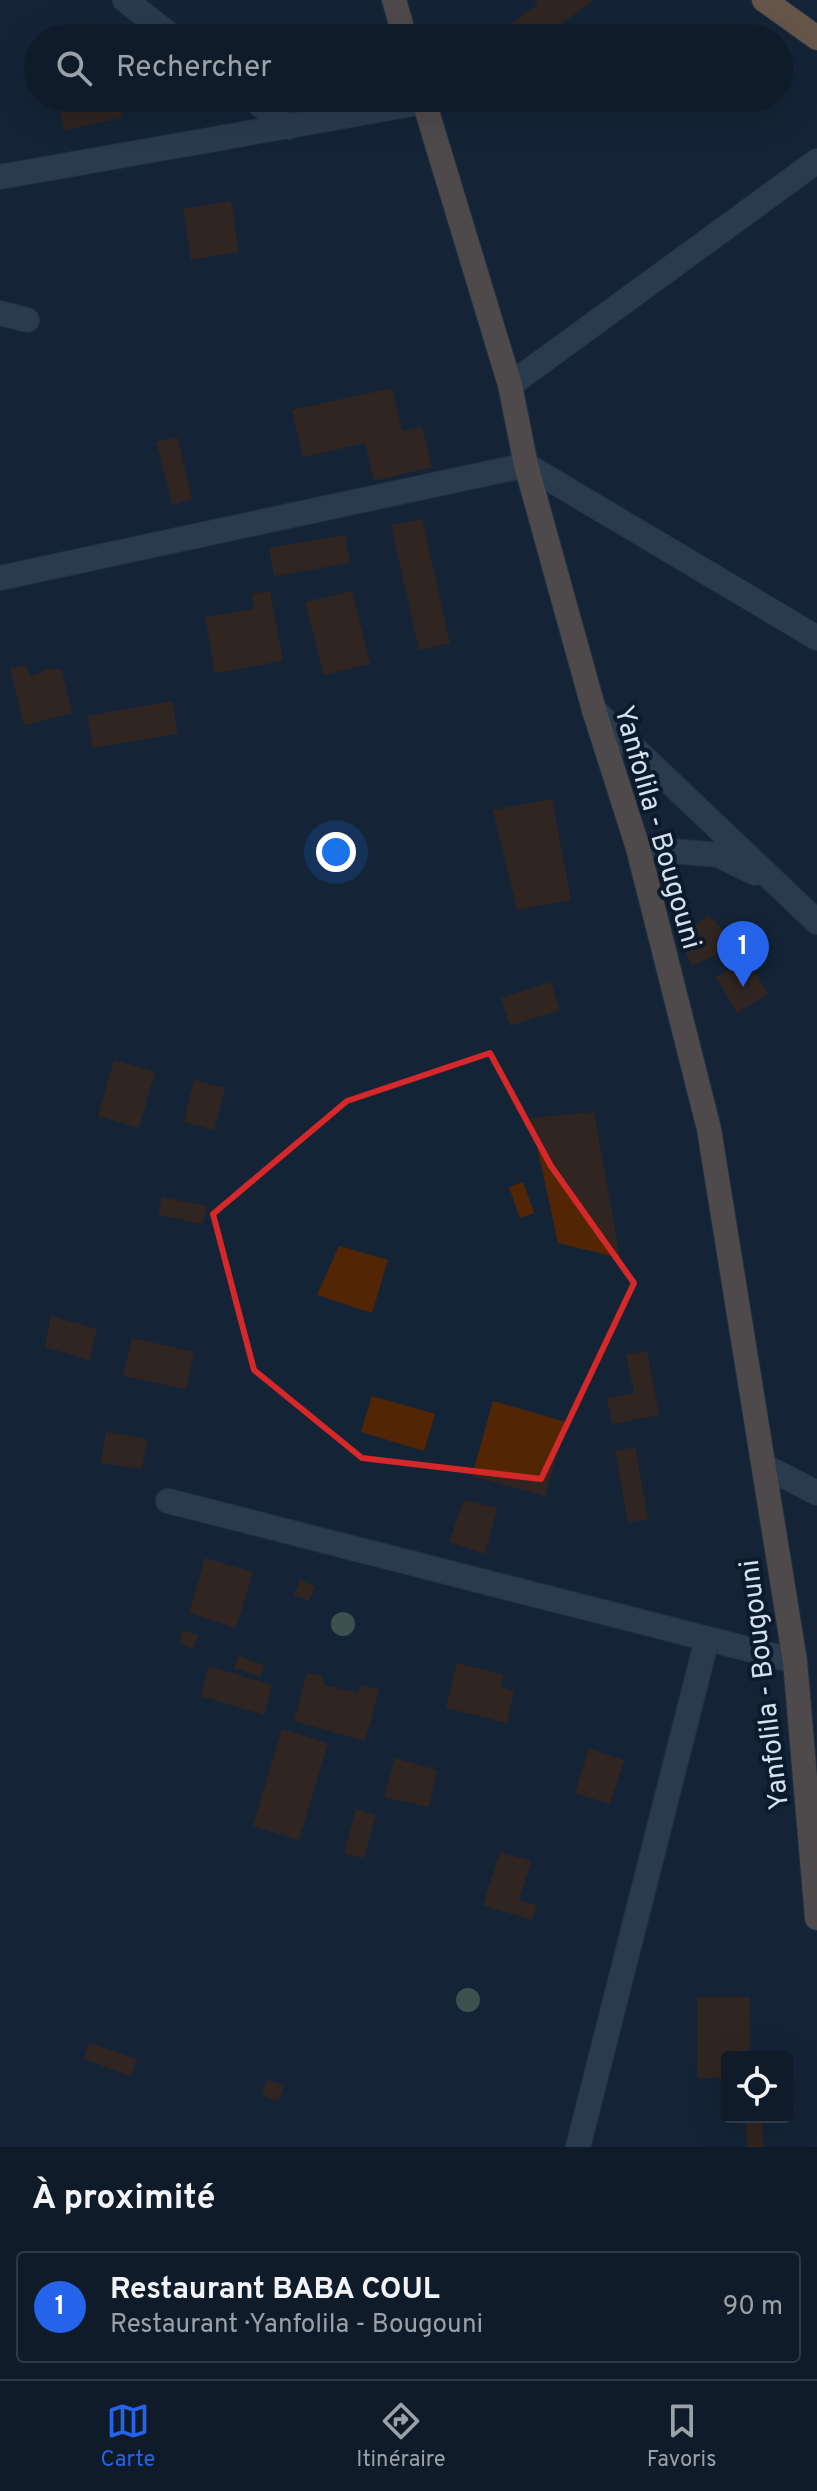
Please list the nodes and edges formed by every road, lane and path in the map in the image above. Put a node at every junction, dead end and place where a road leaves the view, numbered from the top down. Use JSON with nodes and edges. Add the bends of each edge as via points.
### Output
{"nodes":[{"id":1,"x":125,"y":0,"type":"edge"},
{"id":2,"x":394,"y":0,"type":"edge"},
{"id":3,"x":764,"y":0,"type":"edge"},
{"id":4,"x":156,"y":24,"type":"edge"},
{"id":5,"x":401,"y":24,"type":"edge"},
{"id":6,"x":817,"y":38,"type":"edge"},
{"id":7,"x":269,"y":112,"type":"edge"},
{"id":8,"x":363,"y":112,"type":"edge"},
{"id":9,"x":427,"y":112,"type":"edge"},
{"id":10,"x":288,"y":127,"type":"junction"},
{"id":11,"x":817,"y":161,"type":"edge"},
{"id":12,"x":0,"y":177,"type":"edge"},
{"id":13,"x":0,"y":313,"type":"edge"},
{"id":14,"x":27,"y":320,"type":"dead end"},
{"id":15,"x":510,"y":385,"type":"junction"},
{"id":16,"x":526,"y":465,"type":"junction"},
{"id":17,"x":0,"y":578,"type":"edge"},
{"id":18,"x":817,"y":638,"type":"edge"},
{"id":19,"x":594,"y":710,"type":"junction"},
{"id":20,"x":638,"y":848,"type":"junction"},
{"id":21,"x":776,"y":883,"type":"junction"},
{"id":22,"x":817,"y":922,"type":"edge"},
{"id":23,"x":764,"y":1466,"type":"junction"},
{"id":24,"x":817,"y":1493,"type":"edge"},
{"id":25,"x":168,"y":1501,"type":"dead end"},
{"id":26,"x":707,"y":1639,"type":"junction"},
{"id":27,"x":795,"y":1661,"type":"junction"},
{"id":28,"x":817,"y":1918,"type":"edge"},
{"id":29,"x":578,"y":2147,"type":"edge"}],
"edges":[{"from":1,"to":4,"type":"street"},
{"from":2,"to":5,"type":"main road"},
{"from":3,"to":6,"type":"highway"},
{"from":7,"to":10,"type":"street"},
{"from":8,"to":10,"type":"street"},
{"from":9,"to":15,"type":"main road","name":"Yanfolila - Bougouni"},
{"from":10,"to":12,"type":"street"},
{"from":11,"to":15,"type":"street"},
{"from":13,"to":14,"type":"street"},
{"from":15,"to":16,"type":"main road","name":"Yanfolila - Bougouni"},
{"from":16,"to":17,"type":"street"},
{"from":16,"to":18,"type":"street"},
{"from":16,"to":19,"type":"main road","name":"Yanfolila - Bougouni"},
{"from":19,"to":20,"type":"main road","name":"Yanfolila - Bougouni"},
{"from":19,"to":21,"type":"street"},
{"from":20,"to":21,"type":"street","via":[[718,855]]},
{"from":20,"to":23,"type":"main road","name":"Yanfolila - Bougouni","via":[[709,1129]]},
{"from":21,"to":22,"type":"street"},
{"from":23,"to":24,"type":"street"},
{"from":23,"to":27,"type":"main road","name":"Yanfolila - Bougouni"},
{"from":25,"to":26,"type":"street"},
{"from":26,"to":27,"type":"street"},
{"from":26,"to":29,"type":"street"},
{"from":27,"to":28,"type":"main road","name":"Yanfolila - Bougouni"}]}
